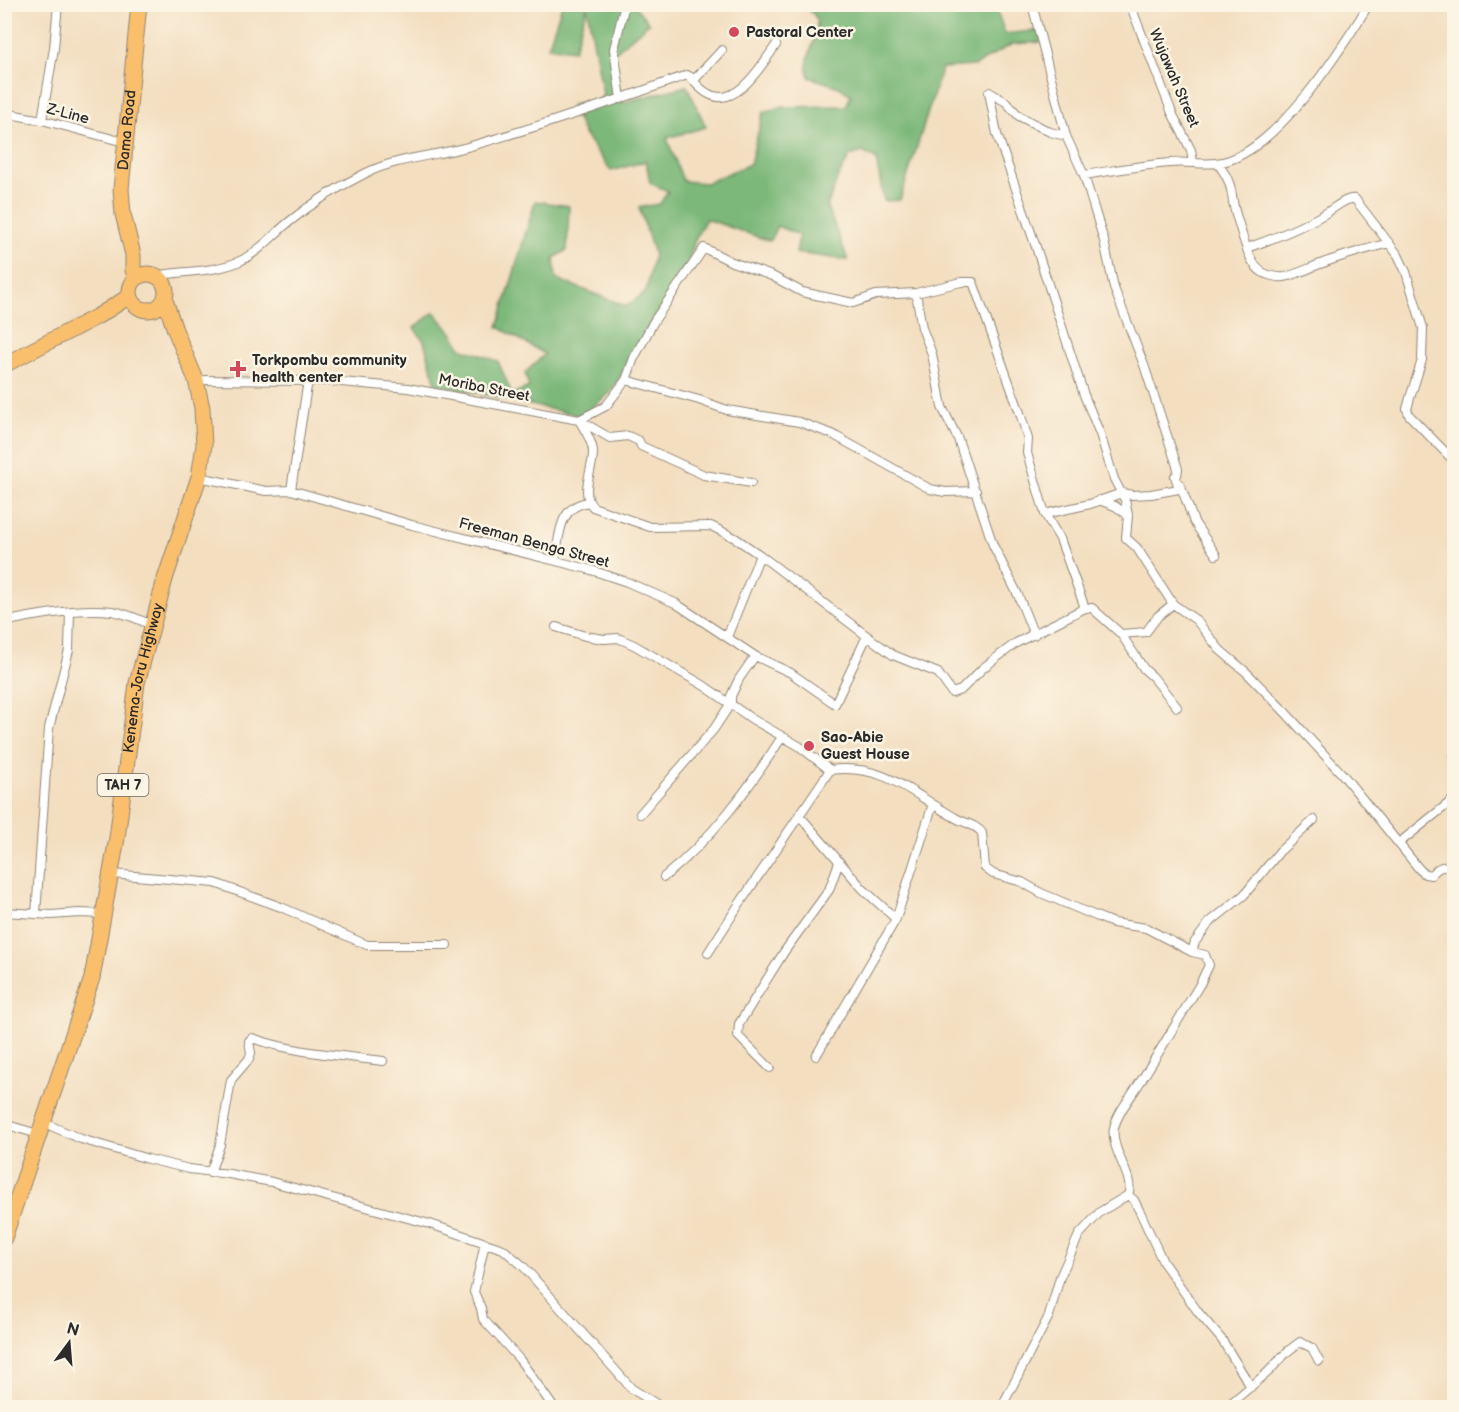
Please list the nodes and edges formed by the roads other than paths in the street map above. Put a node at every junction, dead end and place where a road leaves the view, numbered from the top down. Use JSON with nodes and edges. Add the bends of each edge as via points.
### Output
{"nodes":[{"id":1,"x":58,"y":4,"type":"edge"},
{"id":2,"x":139,"y":4,"type":"edge"},
{"id":3,"x":625,"y":4,"type":"edge"},
{"id":4,"x":1032,"y":4,"type":"edge"},
{"id":5,"x":1130,"y":4,"type":"edge"},
{"id":6,"x":1369,"y":4,"type":"edge"},
{"id":7,"x":776,"y":45,"type":"dead end"},
{"id":8,"x":722,"y":50,"type":"dead end"},
{"id":9,"x":687,"y":75,"type":"junction"},
{"id":10,"x":621,"y":99,"type":"junction"},
{"id":11,"x":4,"y":113,"type":"edge"},
{"id":12,"x":42,"y":120,"type":"junction"},
{"id":13,"x":1066,"y":136,"type":"junction"},
{"id":14,"x":124,"y":142,"type":"junction"},
{"id":15,"x":1194,"y":162,"type":"junction"},
{"id":16,"x":1217,"y":163,"type":"junction"},
{"id":17,"x":1084,"y":175,"type":"junction"},
{"id":18,"x":1389,"y":243,"type":"junction"},
{"id":19,"x":1247,"y":248,"type":"junction"},
{"id":20,"x":149,"y":276,"type":"junction"},
{"id":21,"x":916,"y":293,"type":"junction"},
{"id":22,"x":133,"y":300,"type":"junction"},
{"id":23,"x":159,"y":304,"type":"junction"},
{"id":24,"x":4,"y":365,"type":"edge"},
{"id":25,"x":196,"y":380,"type":"junction"},
{"id":26,"x":308,"y":380,"type":"junction"},
{"id":27,"x":626,"y":380,"type":"junction"},
{"id":28,"x":579,"y":420,"type":"junction"},
{"id":29,"x":1455,"y":460,"type":"edge"},
{"id":30,"x":1177,"y":475,"type":"junction"},
{"id":31,"x":200,"y":477,"type":"junction"},
{"id":32,"x":751,"y":483,"type":"dead end"},
{"id":33,"x":291,"y":490,"type":"junction"},
{"id":34,"x":976,"y":490,"type":"junction"},
{"id":35,"x":1122,"y":493,"type":"junction"},
{"id":36,"x":1099,"y":500,"type":"junction"},
{"id":37,"x":588,"y":502,"type":"junction"},
{"id":38,"x":1045,"y":514,"type":"junction"},
{"id":39,"x":1128,"y":515,"type":"junction"},
{"id":40,"x":760,"y":555,"type":"junction"},
{"id":41,"x":1216,"y":555,"type":"dead end"},
{"id":42,"x":555,"y":560,"type":"junction"},
{"id":43,"x":1173,"y":604,"type":"junction"},
{"id":44,"x":1085,"y":608,"type":"junction"},
{"id":45,"x":70,"y":612,"type":"junction"},
{"id":46,"x":4,"y":622,"type":"edge"},
{"id":47,"x":151,"y":625,"type":"junction"},
{"id":48,"x":556,"y":627,"type":"dead end"},
{"id":49,"x":1121,"y":634,"type":"junction"},
{"id":50,"x":1034,"y":635,"type":"junction"},
{"id":51,"x":867,"y":636,"type":"junction"},
{"id":52,"x":727,"y":637,"type":"junction"},
{"id":53,"x":755,"y":656,"type":"junction"},
{"id":54,"x":731,"y":703,"type":"junction"},
{"id":55,"x":1177,"y":707,"type":"dead end"},
{"id":56,"x":782,"y":736,"type":"junction"},
{"id":57,"x":831,"y":770,"type":"junction"},
{"id":58,"x":1455,"y":799,"type":"edge"},
{"id":59,"x":933,"y":804,"type":"junction"},
{"id":60,"x":640,"y":814,"type":"dead end"},
{"id":61,"x":799,"y":815,"type":"junction"},
{"id":62,"x":1314,"y":820,"type":"dead end"},
{"id":63,"x":1399,"y":843,"type":"junction"},
{"id":64,"x":839,"y":861,"type":"junction"},
{"id":65,"x":1455,"y":869,"type":"edge"},
{"id":66,"x":112,"y":874,"type":"junction"},
{"id":67,"x":664,"y":877,"type":"dead end"},
{"id":68,"x":4,"y":912,"type":"edge"},
{"id":69,"x":36,"y":914,"type":"junction"},
{"id":70,"x":104,"y":914,"type":"junction"},
{"id":71,"x":896,"y":919,"type":"junction"},
{"id":72,"x":447,"y":945,"type":"dead end"},
{"id":73,"x":1192,"y":952,"type":"junction"},
{"id":74,"x":708,"y":953,"type":"dead end"},
{"id":75,"x":816,"y":1056,"type":"dead end"},
{"id":76,"x":383,"y":1061,"type":"dead end"},
{"id":77,"x":770,"y":1068,"type":"dead end"},
{"id":78,"x":4,"y":1124,"type":"edge"},
{"id":79,"x":40,"y":1128,"type":"junction"},
{"id":80,"x":210,"y":1173,"type":"junction"},
{"id":81,"x":1128,"y":1195,"type":"junction"},
{"id":82,"x":4,"y":1238,"type":"edge"},
{"id":83,"x":485,"y":1243,"type":"junction"},
{"id":84,"x":1320,"y":1360,"type":"dead end"},
{"id":85,"x":1251,"y":1387,"type":"junction"},
{"id":86,"x":554,"y":1407,"type":"edge"},
{"id":87,"x":663,"y":1407,"type":"edge"},
{"id":88,"x":1001,"y":1407,"type":"edge"},
{"id":89,"x":1225,"y":1407,"type":"edge"}],
"edges":[{"from":1,"to":12,"type":"street"},
{"from":2,"to":14,"type":"highway","name":"Dama Road"},
{"from":3,"to":10,"type":"street","via":[[614,49]]},
{"from":4,"to":13,"type":"street"},
{"from":5,"to":15,"type":"street","name":"Wujawah Street"},
{"from":6,"to":16,"type":"street","via":[[1342,47],[1285,120],[1240,156]]},
{"from":7,"to":9,"type":"street","via":[[758,71],[730,96],[707,93]]},
{"from":8,"to":9,"type":"street","via":[[695,79]]},
{"from":9,"to":10,"type":"street"},
{"from":10,"to":20,"type":"street","via":[[467,147],[385,165],[330,194],[239,262]]},
{"from":11,"to":12,"type":"street","name":"Z-Line"},
{"from":12,"to":14,"type":"street","name":"Z-Line"},
{"from":13,"to":17,"type":"street"},
{"from":13,"to":35,"type":"street","via":[[1019,116],[989,92],[997,134],[1084,395]]},
{"from":14,"to":20,"type":"highway","name":"Dama Road","via":[[123,214],[133,255]]},
{"from":15,"to":16,"type":"street"},
{"from":15,"to":17,"type":"street"},
{"from":16,"to":19,"type":"street","via":[[1233,191]]},
{"from":17,"to":30,"type":"street","via":[[1114,288],[1164,423]]},
{"from":18,"to":19,"type":"street","via":[[1284,277],[1262,272]]},
{"from":18,"to":19,"type":"street","via":[[1351,198],[1306,224]]},
{"from":18,"to":29,"type":"street","via":[[1406,272],[1422,328],[1422,360],[1408,415]]},
{"from":20,"to":22,"type":"highway","via":[[131,286]]},
{"from":20,"to":23,"type":"highway","via":[[166,290]]},
{"from":21,"to":27,"type":"street","via":[[876,295],[853,303],[832,299],[802,292],[704,248],[654,321]]},
{"from":21,"to":34,"type":"street","via":[[942,407]]},
{"from":21,"to":38,"type":"street","via":[[973,282],[1020,413]]},
{"from":22,"to":23,"type":"highway","via":[[144,309]]},
{"from":22,"to":24,"type":"highway"},
{"from":23,"to":25,"type":"highway","name":"Kenema-Joru Highway","number":"TAH 7","via":[[175,330]]},
{"from":25,"to":26,"type":"street","name":"Moriba Street"},
{"from":25,"to":31,"type":"highway","name":"Kenema-Joru Highway","number":"TAH 7","via":[[204,427]]},
{"from":26,"to":28,"type":"street","name":"Moriba Street","via":[[408,388]]},
{"from":26,"to":33,"type":"street"},
{"from":27,"to":28,"type":"street","via":[[606,406]]},
{"from":27,"to":34,"type":"street","via":[[727,410],[819,429],[930,489]]},
{"from":28,"to":32,"type":"street","name":"Moriba Street","via":[[610,438],[628,436],[704,475]]},
{"from":28,"to":37,"type":"street","via":[[592,447]]},
{"from":30,"to":35,"type":"street","via":[[1179,489],[1151,494]]},
{"from":30,"to":41,"type":"street","via":[[1194,522]]},
{"from":31,"to":33,"type":"street","name":"Freeman Benga Street","via":[[266,491]]},
{"from":31,"to":47,"type":"highway","name":"Kenema-Joru Highway","number":"TAH 7"},
{"from":33,"to":42,"type":"street","name":"Freeman Benga Street","via":[[411,525]]},
{"from":34,"to":50,"type":"street","via":[[993,545]]},
{"from":35,"to":36,"type":"street"},
{"from":35,"to":39,"type":"street"},
{"from":36,"to":38,"type":"street"},
{"from":36,"to":39,"type":"street"},
{"from":37,"to":40,"type":"street","via":[[650,526],[711,526]]},
{"from":37,"to":42,"type":"street","via":[[577,504],[562,521]]},
{"from":38,"to":44,"type":"street","via":[[1060,539]]},
{"from":39,"to":43,"type":"street","via":[[1126,538],[1137,548]]},
{"from":40,"to":51,"type":"street"},
{"from":40,"to":52,"type":"street"},
{"from":42,"to":52,"type":"street","name":"Freeman Benga Street","via":[[648,590]]},
{"from":43,"to":49,"type":"street","via":[[1146,632]]},
{"from":43,"to":63,"type":"street","via":[[1196,620],[1220,650],[1285,712]]},
{"from":44,"to":49,"type":"street","via":[[1092,608]]},
{"from":44,"to":50,"type":"street"},
{"from":45,"to":46,"type":"street"},
{"from":45,"to":47,"type":"street","via":[[111,611]]},
{"from":45,"to":69,"type":"street","via":[[69,650],[49,728]]},
{"from":47,"to":66,"type":"highway","name":"Kenema-Joru Highway","number":"TAH 7","via":[[132,709]]},
{"from":48,"to":54,"type":"street","via":[[585,636],[618,638]]},
{"from":49,"to":55,"type":"street","via":[[1144,669]]},
{"from":50,"to":51,"type":"street","via":[[1016,643],[961,690],[952,693],[938,673],[893,655]]},
{"from":51,"to":53,"type":"street","name":"Freeman Benga Street","via":[[835,704],[791,673]]},
{"from":52,"to":53,"type":"street","name":"Freeman Benga Street"},
{"from":53,"to":54,"type":"street","via":[[739,680]]},
{"from":54,"to":56,"type":"street"},
{"from":54,"to":60,"type":"street","via":[[696,751]]},
{"from":56,"to":57,"type":"street"},
{"from":56,"to":67,"type":"street","via":[[733,807]]},
{"from":57,"to":59,"type":"street","via":[[876,772]]},
{"from":57,"to":61,"type":"street"},
{"from":58,"to":63,"type":"street"},
{"from":59,"to":71,"type":"street"},
{"from":59,"to":73,"type":"street","via":[[979,828],[985,868],[993,874],[1022,882],[1113,922],[1146,928]]},
{"from":61,"to":64,"type":"street"},
{"from":61,"to":74,"type":"street"},
{"from":62,"to":73,"type":"street","via":[[1280,851],[1244,894],[1210,922]]},
{"from":63,"to":65,"type":"street","via":[[1425,874],[1431,875],[1438,867]]},
{"from":64,"to":71,"type":"street"},
{"from":64,"to":77,"type":"street","via":[[829,890],[739,1024],[738,1036]]},
{"from":66,"to":70,"type":"highway","name":"Kenema-Joru Highway","number":"TAH 7"},
{"from":66,"to":72,"type":"street","via":[[215,883],[367,945]]},
{"from":68,"to":69,"type":"street"},
{"from":69,"to":70,"type":"street"},
{"from":70,"to":79,"type":"highway","name":"Kenema-Joru Highway","number":"TAH 7","via":[[92,978]]},
{"from":71,"to":75,"type":"street"},
{"from":73,"to":81,"type":"street","via":[[1205,956],[1209,965],[1206,974],[1114,1129],[1117,1153],[1131,1186]]},
{"from":76,"to":80,"type":"street","via":[[292,1049],[252,1038],[249,1059],[231,1080],[220,1145]]},
{"from":78,"to":79,"type":"street"},
{"from":79,"to":80,"type":"street"},
{"from":79,"to":82,"type":"highway","name":"Kenema-Joru Highway","number":"TAH 7"},
{"from":80,"to":83,"type":"street","via":[[272,1182],[430,1224]]},
{"from":81,"to":85,"type":"street","via":[[1134,1200],[1163,1262],[1222,1340]]},
{"from":81,"to":88,"type":"street","via":[[1100,1212],[1079,1235],[1060,1276],[1049,1316]]},
{"from":83,"to":86,"type":"street","via":[[474,1292],[483,1318]]},
{"from":83,"to":87,"type":"street","via":[[503,1249],[523,1266],[632,1389]]},
{"from":84,"to":85,"type":"street","via":[[1312,1348],[1300,1342]]},
{"from":85,"to":89,"type":"street"}]}
